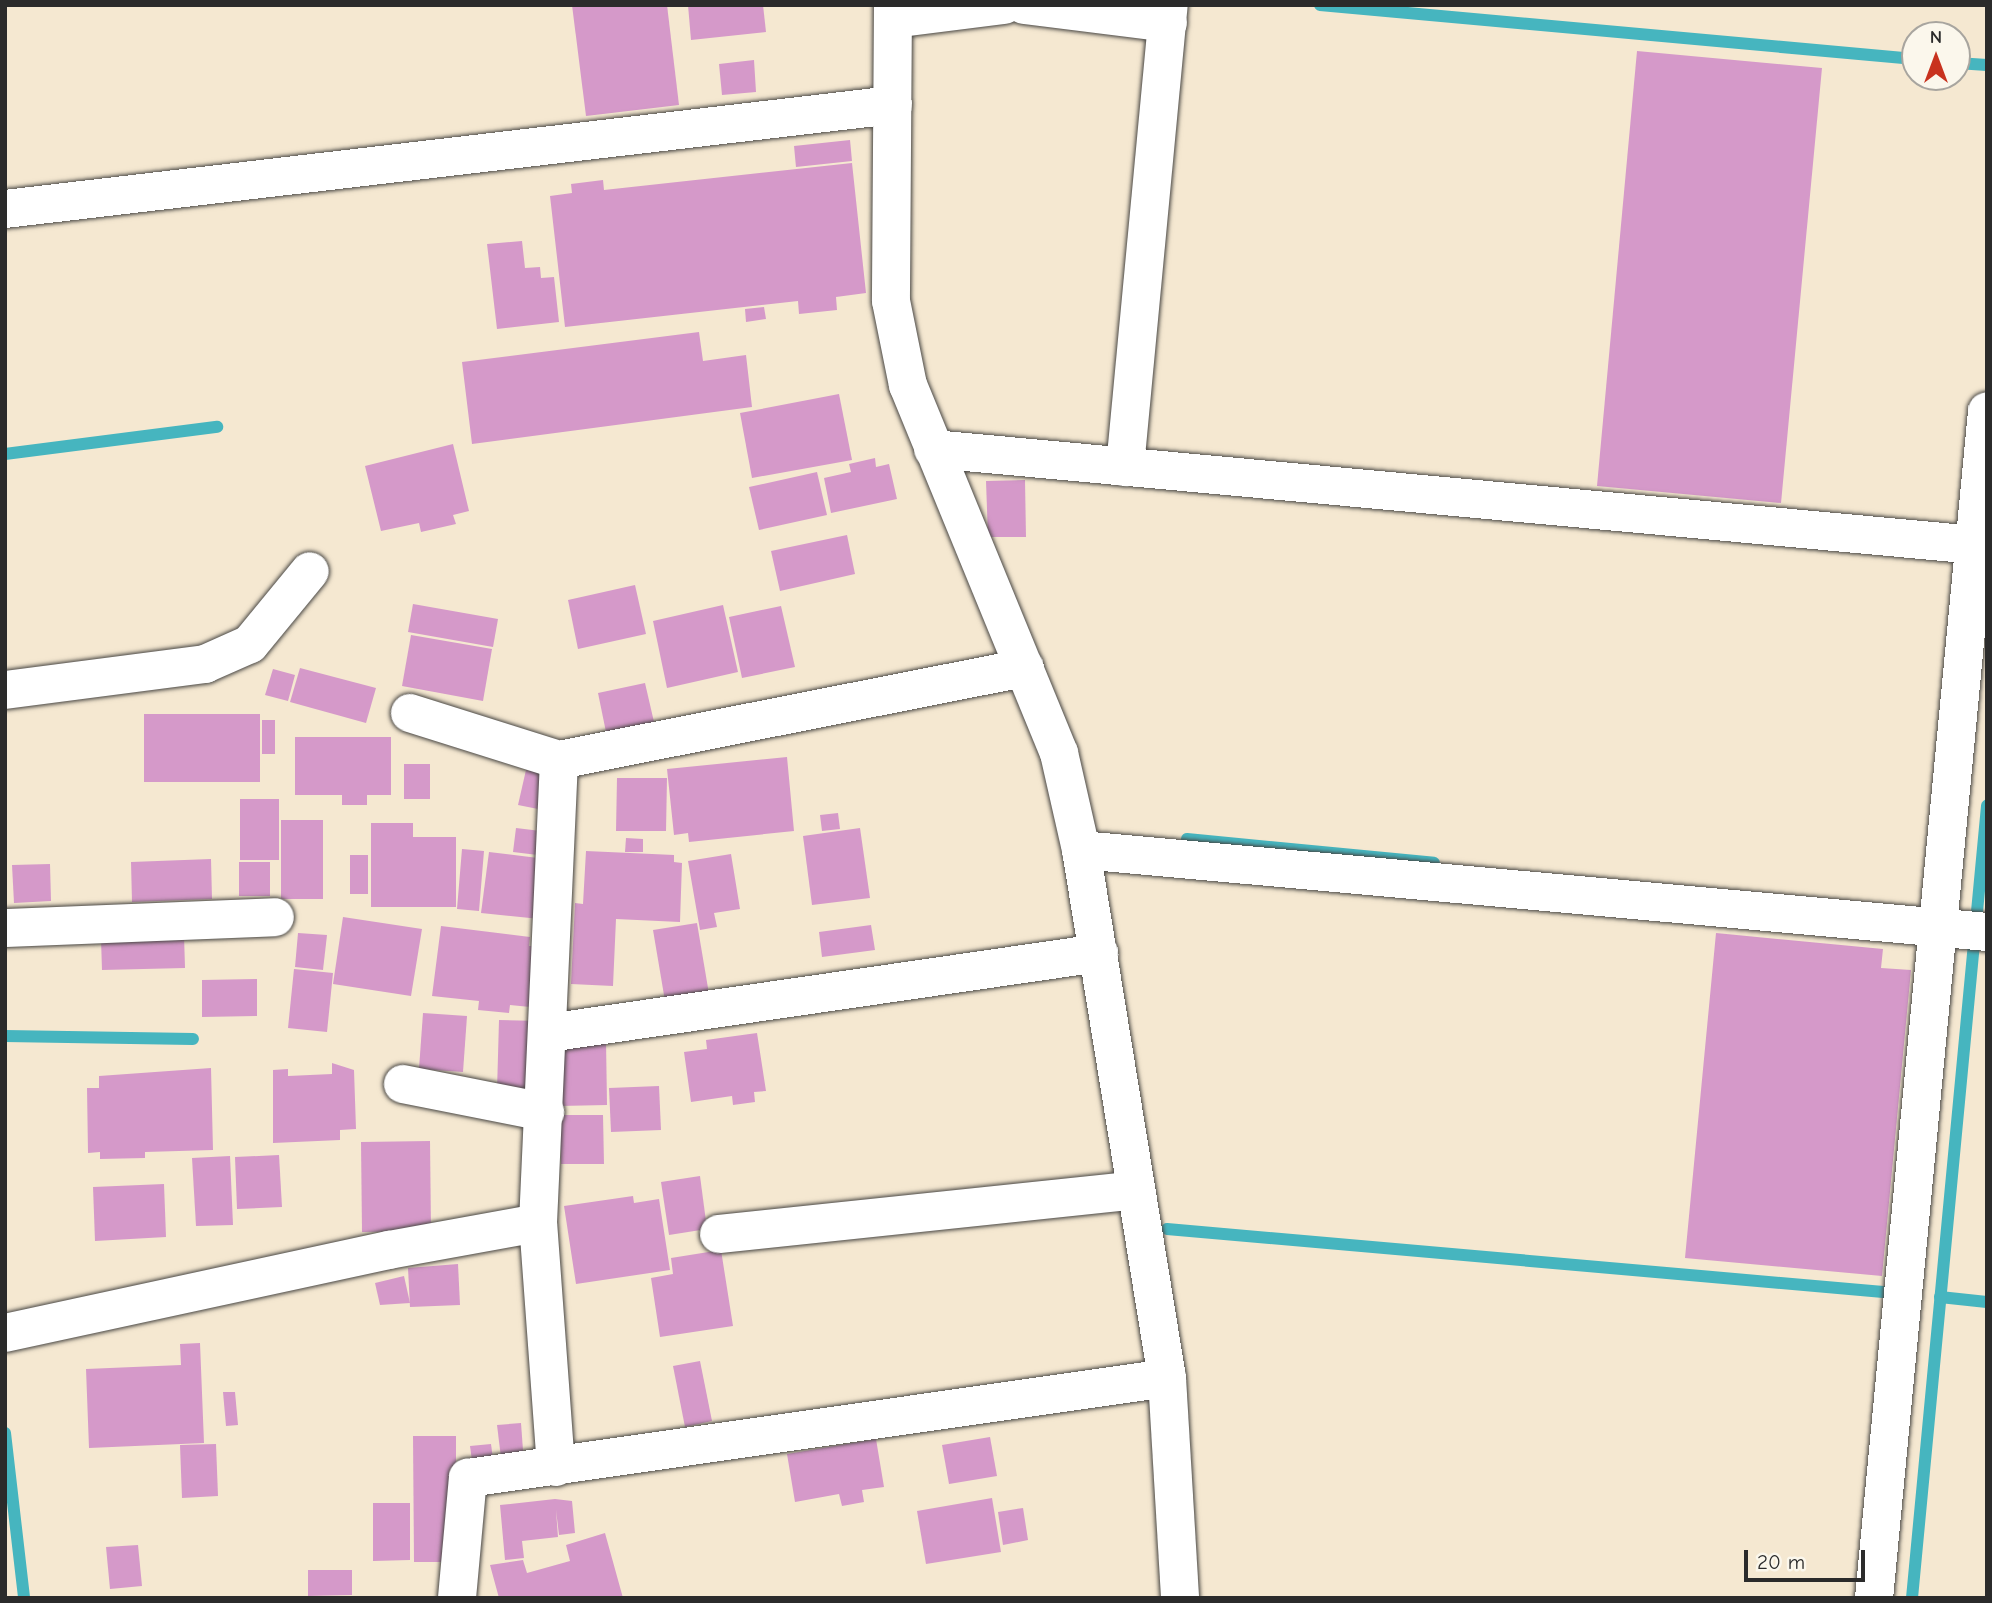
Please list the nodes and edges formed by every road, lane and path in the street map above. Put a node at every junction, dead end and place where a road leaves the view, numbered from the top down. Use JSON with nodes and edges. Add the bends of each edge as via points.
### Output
{"nodes":[{"id":1,"x":1004,"y":5,"type":"edge"},
{"id":2,"x":1024,"y":5,"type":"edge"},
{"id":3,"x":894,"y":12,"type":"edge"},
{"id":4,"x":1169,"y":14,"type":"edge"},
{"id":5,"x":893,"y":105,"type":"junction"},
{"id":6,"x":5,"y":209,"type":"edge"},
{"id":7,"x":1987,"y":411,"type":"edge"},
{"id":8,"x":933,"y":449,"type":"junction"},
{"id":9,"x":1125,"y":467,"type":"junction"},
{"id":10,"x":1980,"y":545,"type":"edge"},
{"id":11,"x":310,"y":571,"type":"dead end"},
{"id":12,"x":1025,"y":668,"type":"junction"},
{"id":13,"x":5,"y":690,"type":"edge"},
{"id":14,"x":410,"y":713,"type":"dead end"},
{"id":15,"x":559,"y":760,"type":"junction"},
{"id":16,"x":1081,"y":850,"type":"junction"},
{"id":17,"x":275,"y":917,"type":"dead end"},
{"id":18,"x":5,"y":928,"type":"edge"},
{"id":19,"x":1959,"y":930,"type":"edge"},
{"id":20,"x":1100,"y":953,"type":"junction"},
{"id":21,"x":548,"y":1033,"type":"junction"},
{"id":22,"x":403,"y":1084,"type":"dead end"},
{"id":23,"x":545,"y":1112,"type":"junction"},
{"id":24,"x":1135,"y":1191,"type":"junction"},
{"id":25,"x":538,"y":1223,"type":"junction"},
{"id":26,"x":719,"y":1234,"type":"dead end"},
{"id":27,"x":5,"y":1333,"type":"edge"},
{"id":28,"x":1167,"y":1378,"type":"junction"},
{"id":29,"x":556,"y":1467,"type":"junction"},
{"id":30,"x":457,"y":1598,"type":"edge"},
{"id":31,"x":1180,"y":1598,"type":"edge"},
{"id":32,"x":1874,"y":1598,"type":"edge"}],
"edges":[{"from":1,"to":3,"type":"street"},
{"from":2,"to":4,"type":"street"},
{"from":3,"to":5,"type":"street"},
{"from":4,"to":9,"type":"street"},
{"from":5,"to":6,"type":"street"},
{"from":5,"to":8,"type":"street","via":[[891,301],[908,385]]},
{"from":7,"to":10,"type":"street"},
{"from":8,"to":9,"type":"street"},
{"from":8,"to":12,"type":"street"},
{"from":9,"to":10,"type":"street"},
{"from":10,"to":19,"type":"street"},
{"from":11,"to":13,"type":"street","via":[[250,644],[205,664]]},
{"from":12,"to":15,"type":"street"},
{"from":12,"to":16,"type":"street","via":[[1059,753]]},
{"from":14,"to":15,"type":"street"},
{"from":15,"to":21,"type":"street"},
{"from":16,"to":19,"type":"street"},
{"from":16,"to":20,"type":"street"},
{"from":17,"to":18,"type":"street"},
{"from":19,"to":32,"type":"street"},
{"from":20,"to":21,"type":"street"},
{"from":20,"to":24,"type":"street"},
{"from":21,"to":23,"type":"street"},
{"from":22,"to":23,"type":"street"},
{"from":23,"to":25,"type":"street"},
{"from":24,"to":26,"type":"street"},
{"from":24,"to":28,"type":"street"},
{"from":25,"to":27,"type":"street","via":[[389,1250]]},
{"from":25,"to":29,"type":"street"},
{"from":28,"to":29,"type":"street"},
{"from":28,"to":31,"type":"street"},
{"from":29,"to":30,"type":"street","via":[[468,1478]]}]}
